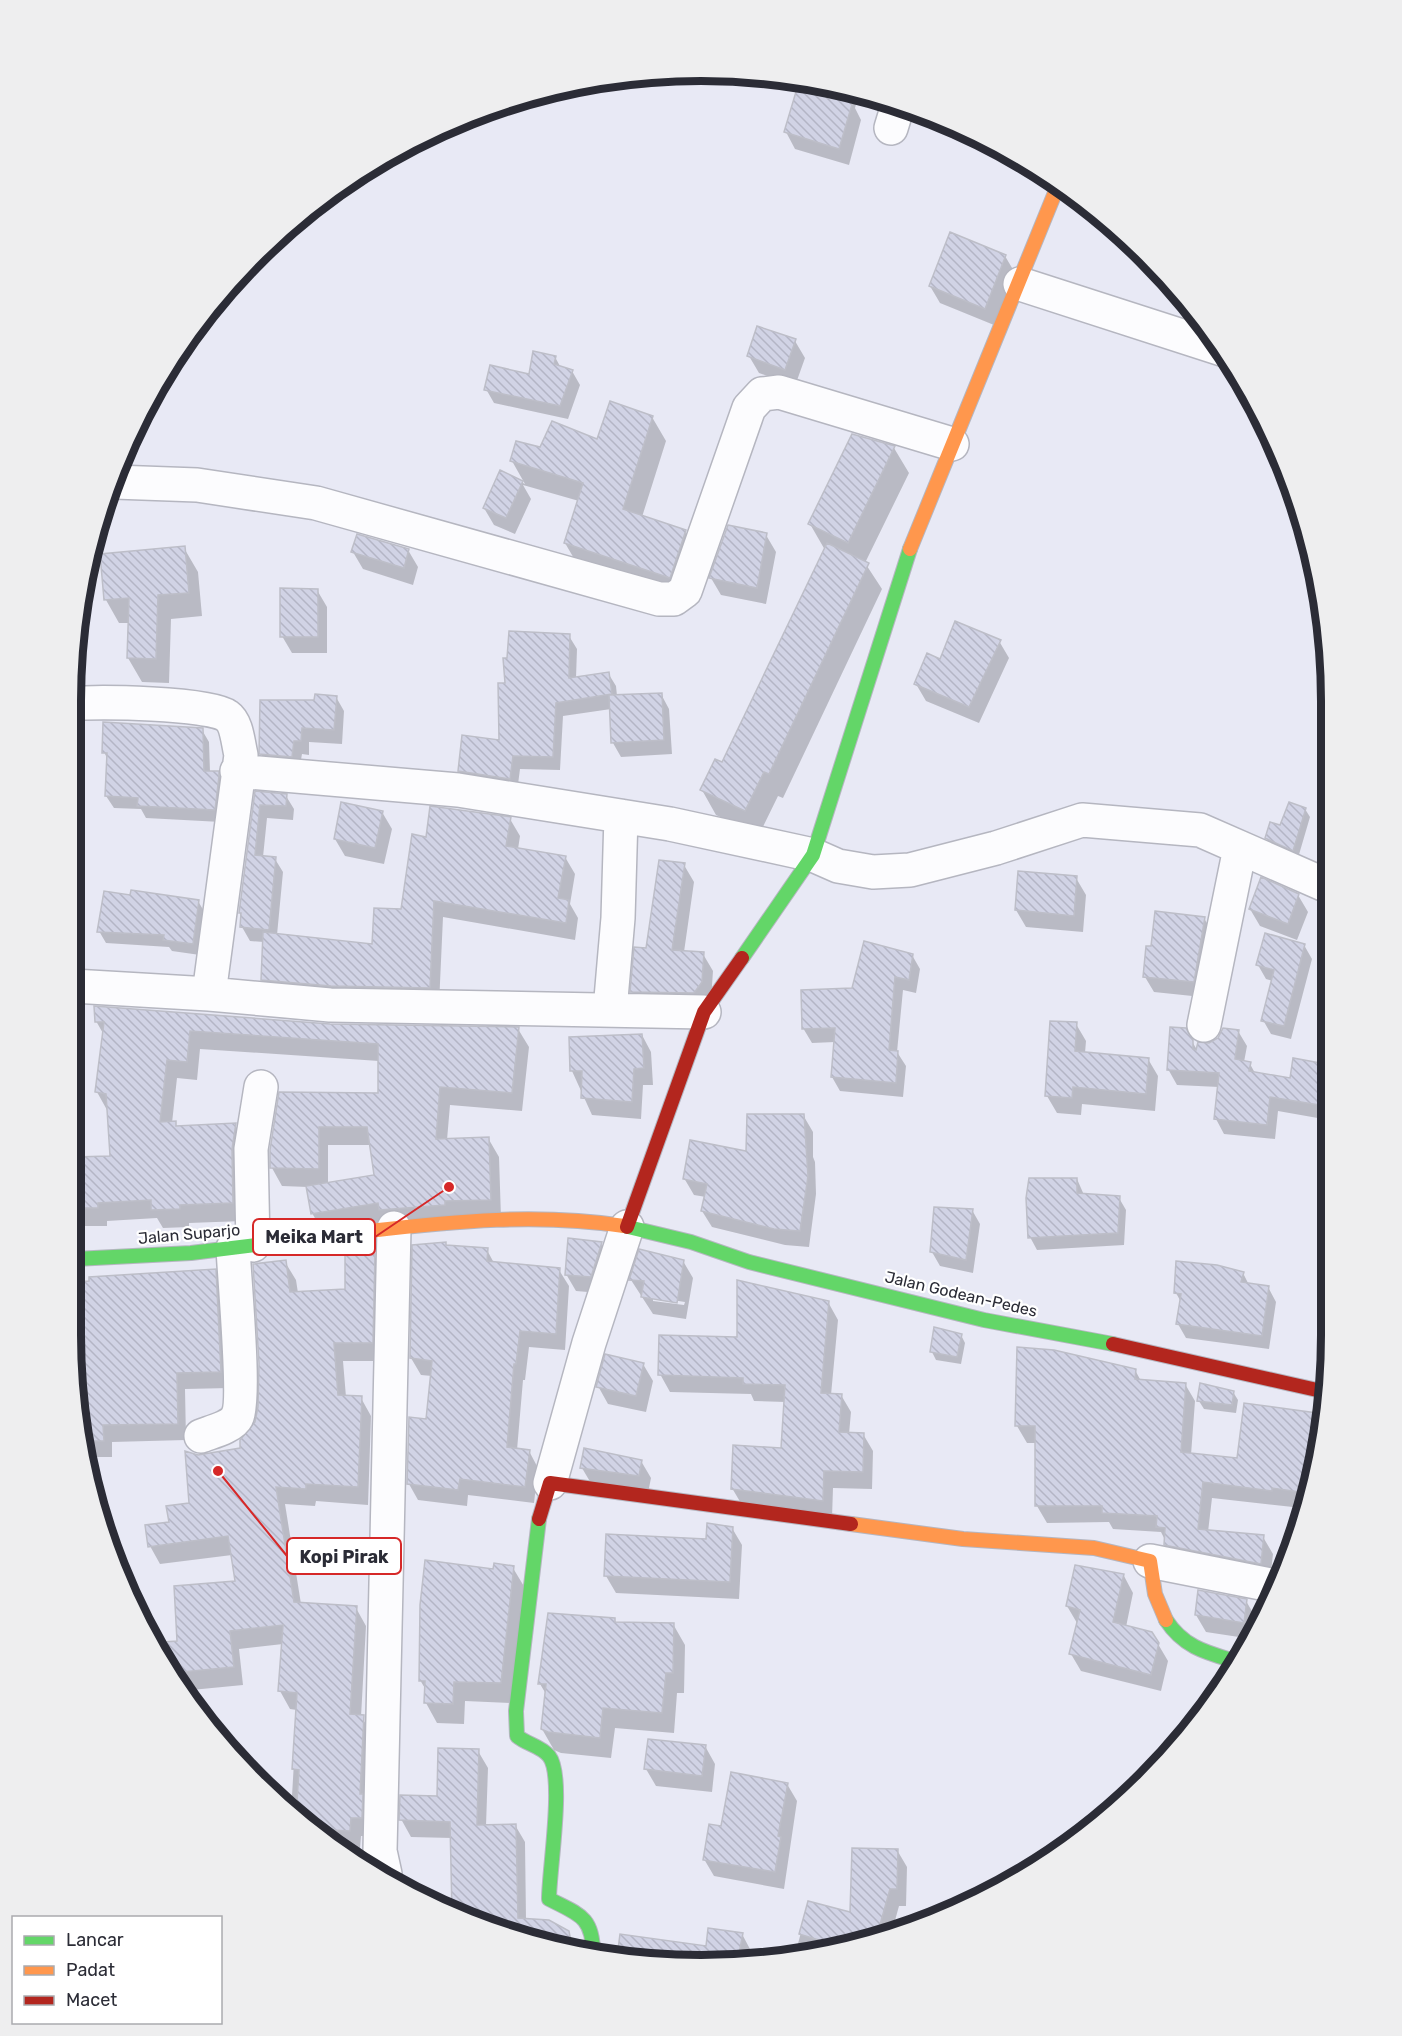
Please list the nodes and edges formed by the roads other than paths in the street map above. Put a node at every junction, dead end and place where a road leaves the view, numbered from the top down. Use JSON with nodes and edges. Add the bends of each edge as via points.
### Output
{"nodes":[{"id":1,"x":1055,"y":193,"type":"edge"},
{"id":2,"x":1020,"y":284,"type":"junction"},
{"id":3,"x":1208,"y":344,"type":"edge"},
{"id":4,"x":952,"y":444,"type":"junction"},
{"id":5,"x":121,"y":482,"type":"edge"},
{"id":6,"x":81,"y":704,"type":"edge"},
{"id":7,"x":237,"y":771,"type":"junction"},
{"id":8,"x":621,"y":816,"type":"junction"},
{"id":9,"x":1240,"y":848,"type":"junction"},
{"id":10,"x":813,"y":855,"type":"junction"},
{"id":11,"x":1321,"y":883,"type":"edge"},
{"id":12,"x":81,"y":986,"type":"edge"},
{"id":13,"x":209,"y":994,"type":"junction"},
{"id":14,"x":610,"y":1010,"type":"junction"},
{"id":15,"x":704,"y":1012,"type":"junction"},
{"id":16,"x":1204,"y":1025,"type":"dead end"},
{"id":17,"x":261,"y":1087,"type":"dead end"},
{"id":18,"x":627,"y":1227,"type":"junction"},
{"id":19,"x":394,"y":1228,"type":"junction"},
{"id":20,"x":243,"y":1246,"type":"junction"},
{"id":21,"x":81,"y":1258,"type":"edge"},
{"id":22,"x":1319,"y":1390,"type":"edge"},
{"id":23,"x":201,"y":1436,"type":"dead end"},
{"id":24,"x":550,"y":1483,"type":"junction"},
{"id":25,"x":1150,"y":1561,"type":"junction"},
{"id":26,"x":1268,"y":1584,"type":"edge"},
{"id":27,"x":1229,"y":1659,"type":"edge"},
{"id":28,"x":384,"y":1867,"type":"edge"},
{"id":29,"x":593,"y":1945,"type":"edge"}],
"edges":[{"from":1,"to":2,"type":"street"},
{"from":2,"to":3,"type":"street"},
{"from":2,"to":4,"type":"street"},
{"from":4,"to":5,"type":"street","via":[[779,392],[762,394],[749,408],[685,591],[674,599],[659,599],[316,503],[197,485]]},
{"from":4,"to":10,"type":"street","via":[[915,532]]},
{"from":6,"to":7,"type":"street","via":[[189,707],[226,714],[232,721],[241,755]]},
{"from":7,"to":8,"type":"street","via":[[458,789]]},
{"from":7,"to":13,"type":"street"},
{"from":8,"to":10,"type":"street"},
{"from":8,"to":14,"type":"street"},
{"from":9,"to":10,"type":"street","via":[[1200,830],[1082,820],[910,870],[873,872],[838,866]]},
{"from":9,"to":11,"type":"street"},
{"from":9,"to":16,"type":"street"},
{"from":10,"to":15,"type":"street"},
{"from":12,"to":13,"type":"street"},
{"from":13,"to":14,"type":"street","via":[[330,1005]]},
{"from":14,"to":15,"type":"street"},
{"from":15,"to":18,"type":"street"},
{"from":17,"to":20,"type":"street"},
{"from":18,"to":19,"type":"street","name":"Jalan Suparjo","via":[[575,1219],[512,1218]]},
{"from":18,"to":22,"type":"street","name":"Jalan Godean-Pedes","via":[[691,1242],[749,1262],[984,1320],[1058,1332]]},
{"from":18,"to":24,"type":"street"},
{"from":19,"to":20,"type":"street","name":"Jalan Suparjo"},
{"from":19,"to":28,"type":"street","via":[[380,1851]]},
{"from":20,"to":21,"type":"street","name":"Jalan Suparjo","via":[[191,1253]]},
{"from":20,"to":23,"type":"street","via":[[239,1414],[234,1422]]},
{"from":24,"to":25,"type":"street","via":[[963,1539],[1094,1548]]},
{"from":24,"to":29,"type":"street","via":[[536,1529],[516,1711],[517,1736],[524,1744],[549,1756],[555,1767],[549,1899],[584,1917]]},
{"from":25,"to":26,"type":"street"},
{"from":25,"to":27,"type":"street","via":[[1148,1577],[1161,1612],[1185,1643]]}]}
